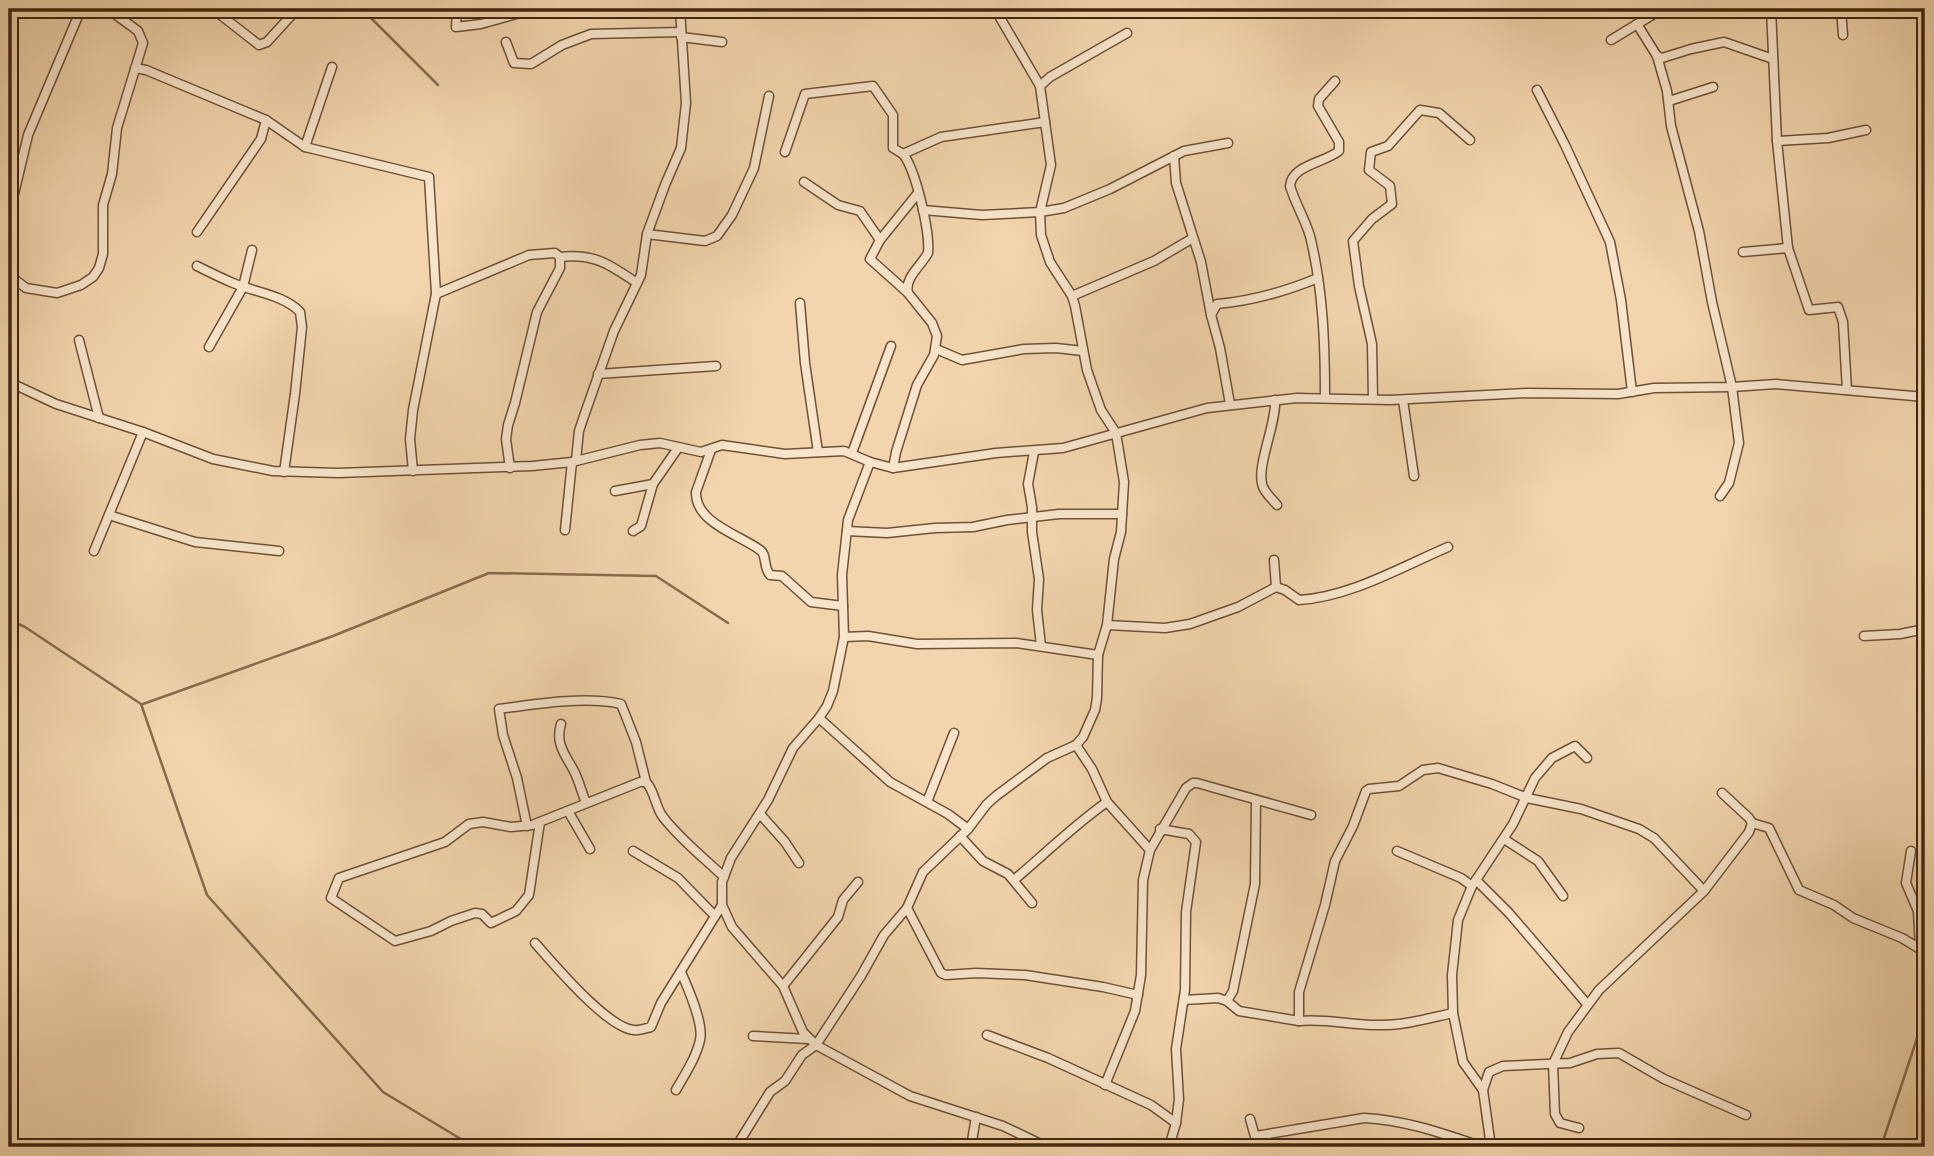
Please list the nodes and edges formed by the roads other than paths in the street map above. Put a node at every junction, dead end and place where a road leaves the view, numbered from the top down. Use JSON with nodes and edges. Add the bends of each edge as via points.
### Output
{"nodes":[{"id":1,"x":81,"y":9,"type":"edge"},
{"id":2,"x":108,"y":9,"type":"edge"},
{"id":3,"x":127,"y":9,"type":"edge"},
{"id":4,"x":212,"y":9,"type":"edge"},
{"id":5,"x":297,"y":9,"type":"edge"},
{"id":6,"x":457,"y":9,"type":"edge"},
{"id":7,"x":534,"y":9,"type":"edge"},
{"id":8,"x":680,"y":9,"type":"edge"},
{"id":9,"x":995,"y":9,"type":"edge"},
{"id":10,"x":1662,"y":9,"type":"edge"},
{"id":11,"x":1771,"y":9,"type":"edge"},
{"id":12,"x":1840,"y":9,"type":"edge"},
{"id":13,"x":117,"y":15,"type":"junction"},
{"id":14,"x":1637,"y":24,"type":"junction"},
{"id":15,"x":1127,"y":33,"type":"dead end"},
{"id":16,"x":681,"y":34,"type":"junction"},
{"id":17,"x":1843,"y":35,"type":"dead end"},
{"id":18,"x":1611,"y":40,"type":"dead end"},
{"id":19,"x":506,"y":42,"type":"dead end"},
{"id":20,"x":722,"y":42,"type":"dead end"},
{"id":21,"x":1657,"y":56,"type":"junction"},
{"id":22,"x":1773,"y":59,"type":"junction"},
{"id":23,"x":332,"y":67,"type":"dead end"},
{"id":24,"x":135,"y":68,"type":"junction"},
{"id":25,"x":1335,"y":81,"type":"dead end"},
{"id":26,"x":1040,"y":86,"type":"junction"},
{"id":27,"x":1713,"y":87,"type":"dead end"},
{"id":28,"x":1537,"y":90,"type":"dead end"},
{"id":29,"x":769,"y":96,"type":"dead end"},
{"id":30,"x":1669,"y":102,"type":"junction"},
{"id":31,"x":266,"y":120,"type":"junction"},
{"id":32,"x":1045,"y":122,"type":"junction"},
{"id":33,"x":1866,"y":130,"type":"dead end"},
{"id":34,"x":1470,"y":141,"type":"dead end"},
{"id":35,"x":1777,"y":141,"type":"junction"},
{"id":36,"x":1228,"y":143,"type":"dead end"},
{"id":37,"x":306,"y":147,"type":"junction"},
{"id":38,"x":785,"y":152,"type":"dead end"},
{"id":39,"x":903,"y":155,"type":"junction"},
{"id":40,"x":1174,"y":156,"type":"junction"},
{"id":41,"x":804,"y":183,"type":"dead end"},
{"id":42,"x":918,"y":193,"type":"junction"},
{"id":43,"x":923,"y":210,"type":"junction"},
{"id":44,"x":1040,"y":212,"type":"junction"},
{"id":45,"x":9,"y":215,"type":"edge"},
{"id":46,"x":197,"y":232,"type":"dead end"},
{"id":47,"x":647,"y":234,"type":"junction"},
{"id":48,"x":1194,"y":239,"type":"junction"},
{"id":49,"x":880,"y":240,"type":"junction"},
{"id":50,"x":1788,"y":248,"type":"junction"},
{"id":51,"x":252,"y":250,"type":"dead end"},
{"id":52,"x":1742,"y":252,"type":"dead end"},
{"id":53,"x":561,"y":257,"type":"junction"},
{"id":54,"x":197,"y":266,"type":"dead end"},
{"id":55,"x":9,"y":275,"type":"edge"},
{"id":56,"x":1318,"y":278,"type":"junction"},
{"id":57,"x":637,"y":283,"type":"junction"},
{"id":58,"x":243,"y":287,"type":"junction"},
{"id":59,"x":908,"y":293,"type":"junction"},
{"id":60,"x":436,"y":294,"type":"junction"},
{"id":61,"x":1072,"y":296,"type":"junction"},
{"id":62,"x":800,"y":303,"type":"dead end"},
{"id":63,"x":1211,"y":315,"type":"junction"},
{"id":64,"x":79,"y":340,"type":"dead end"},
{"id":65,"x":891,"y":346,"type":"dead end"},
{"id":66,"x":209,"y":347,"type":"dead end"},
{"id":67,"x":936,"y":349,"type":"junction"},
{"id":68,"x":1083,"y":351,"type":"junction"},
{"id":69,"x":716,"y":366,"type":"dead end"},
{"id":70,"x":598,"y":374,"type":"junction"},
{"id":71,"x":9,"y":382,"type":"edge"},
{"id":72,"x":1732,"y":387,"type":"junction"},
{"id":73,"x":1847,"y":390,"type":"junction"},
{"id":74,"x":1632,"y":393,"type":"junction"},
{"id":75,"x":1925,"y":397,"type":"edge"},
{"id":76,"x":1325,"y":398,"type":"junction"},
{"id":77,"x":1373,"y":399,"type":"junction"},
{"id":78,"x":1275,"y":400,"type":"junction"},
{"id":79,"x":1403,"y":400,"type":"junction"},
{"id":80,"x":1230,"y":404,"type":"junction"},
{"id":81,"x":99,"y":418,"type":"junction"},
{"id":82,"x":143,"y":432,"type":"junction"},
{"id":83,"x":1116,"y":433,"type":"junction"},
{"id":84,"x":678,"y":448,"type":"junction"},
{"id":85,"x":711,"y":450,"type":"junction"},
{"id":86,"x":818,"y":452,"type":"junction"},
{"id":87,"x":1034,"y":452,"type":"junction"},
{"id":88,"x":852,"y":453,"type":"junction"},
{"id":89,"x":574,"y":461,"type":"junction"},
{"id":90,"x":870,"y":462,"type":"junction"},
{"id":91,"x":510,"y":468,"type":"junction"},
{"id":92,"x":893,"y":468,"type":"junction"},
{"id":93,"x":284,"y":471,"type":"junction"},
{"id":94,"x":413,"y":471,"type":"junction"},
{"id":95,"x":1414,"y":476,"type":"dead end"},
{"id":96,"x":653,"y":484,"type":"junction"},
{"id":97,"x":615,"y":491,"type":"dead end"},
{"id":98,"x":1720,"y":496,"type":"dead end"},
{"id":99,"x":1277,"y":505,"type":"dead end"},
{"id":100,"x":1122,"y":514,"type":"junction"},
{"id":101,"x":109,"y":515,"type":"junction"},
{"id":102,"x":1032,"y":516,"type":"junction"},
{"id":103,"x":565,"y":530,"type":"dead end"},
{"id":104,"x":633,"y":531,"type":"dead end"},
{"id":105,"x":847,"y":531,"type":"junction"},
{"id":106,"x":1448,"y":547,"type":"dead end"},
{"id":107,"x":94,"y":551,"type":"dead end"},
{"id":108,"x":279,"y":551,"type":"dead end"},
{"id":109,"x":1274,"y":560,"type":"dead end"},
{"id":110,"x":1276,"y":587,"type":"junction"},
{"id":111,"x":843,"y":606,"type":"junction"},
{"id":112,"x":1107,"y":625,"type":"junction"},
{"id":113,"x":1925,"y":629,"type":"edge"},
{"id":114,"x":1864,"y":636,"type":"dead end"},
{"id":115,"x":844,"y":637,"type":"junction"},
{"id":116,"x":1041,"y":646,"type":"junction"},
{"id":117,"x":1097,"y":654,"type":"junction"},
{"id":118,"x":820,"y":718,"type":"junction"},
{"id":119,"x":561,"y":724,"type":"dead end"},
{"id":120,"x":954,"y":733,"type":"dead end"},
{"id":121,"x":1076,"y":745,"type":"junction"},
{"id":122,"x":1587,"y":758,"type":"dead end"},
{"id":123,"x":646,"y":782,"type":"junction"},
{"id":124,"x":1722,"y":793,"type":"dead end"},
{"id":125,"x":1527,"y":798,"type":"junction"},
{"id":126,"x":1256,"y":800,"type":"junction"},
{"id":127,"x":927,"y":802,"type":"junction"},
{"id":128,"x":1107,"y":802,"type":"junction"},
{"id":129,"x":586,"y":803,"type":"junction"},
{"id":130,"x":568,"y":811,"type":"junction"},
{"id":131,"x":760,"y":814,"type":"junction"},
{"id":132,"x":1311,"y":815,"type":"dead end"},
{"id":133,"x":540,"y":822,"type":"junction"},
{"id":134,"x":1752,"y":823,"type":"junction"},
{"id":135,"x":527,"y":826,"type":"junction"},
{"id":136,"x":968,"y":829,"type":"junction"},
{"id":137,"x":1160,"y":829,"type":"junction"},
{"id":138,"x":960,"y":836,"type":"junction"},
{"id":139,"x":1504,"y":839,"type":"junction"},
{"id":140,"x":590,"y":849,"type":"dead end"},
{"id":141,"x":1150,"y":850,"type":"junction"},
{"id":142,"x":1397,"y":850,"type":"dead end"},
{"id":143,"x":1911,"y":850,"type":"dead end"},
{"id":144,"x":633,"y":851,"type":"dead end"},
{"id":145,"x":799,"y":863,"type":"dead end"},
{"id":146,"x":723,"y":877,"type":"junction"},
{"id":147,"x":1014,"y":880,"type":"junction"},
{"id":148,"x":858,"y":882,"type":"dead end"},
{"id":149,"x":1474,"y":883,"type":"junction"},
{"id":150,"x":1704,"y":891,"type":"junction"},
{"id":151,"x":1563,"y":895,"type":"dead end"},
{"id":152,"x":1032,"y":903,"type":"dead end"},
{"id":153,"x":723,"y":905,"type":"junction"},
{"id":154,"x":907,"y":908,"type":"junction"},
{"id":155,"x":715,"y":916,"type":"junction"},
{"id":156,"x":536,"y":943,"type":"dead end"},
{"id":157,"x":1923,"y":951,"type":"edge"},
{"id":158,"x":681,"y":972,"type":"junction"},
{"id":159,"x":783,"y":986,"type":"junction"},
{"id":160,"x":1138,"y":995,"type":"junction"},
{"id":161,"x":1184,"y":1000,"type":"junction"},
{"id":162,"x":1227,"y":1001,"type":"junction"},
{"id":163,"x":1587,"y":1004,"type":"junction"},
{"id":164,"x":1453,"y":1013,"type":"junction"},
{"id":165,"x":1299,"y":1021,"type":"junction"},
{"id":166,"x":987,"y":1035,"type":"dead end"},
{"id":167,"x":753,"y":1036,"type":"dead end"},
{"id":168,"x":808,"y":1039,"type":"junction"},
{"id":169,"x":816,"y":1045,"type":"junction"},
{"id":170,"x":1553,"y":1064,"type":"junction"},
{"id":171,"x":1105,"y":1085,"type":"junction"},
{"id":172,"x":676,"y":1090,"type":"dead end"},
{"id":173,"x":1483,"y":1090,"type":"junction"},
{"id":174,"x":1746,"y":1115,"type":"dead end"},
{"id":175,"x":976,"y":1117,"type":"junction"},
{"id":176,"x":1250,"y":1119,"type":"dead end"},
{"id":177,"x":1176,"y":1123,"type":"junction"},
{"id":178,"x":1578,"y":1128,"type":"dead end"},
{"id":179,"x":1256,"y":1136,"type":"junction"},
{"id":180,"x":736,"y":1147,"type":"edge"},
{"id":181,"x":971,"y":1147,"type":"edge"},
{"id":182,"x":1047,"y":1147,"type":"edge"},
{"id":183,"x":1169,"y":1147,"type":"edge"},
{"id":184,"x":1258,"y":1147,"type":"edge"},
{"id":185,"x":1483,"y":1147,"type":"edge"},
{"id":186,"x":1491,"y":1147,"type":"edge"}],
"edges":[{"from":1,"to":45,"type":"street","via":[[28,135]]},
{"from":2,"to":13,"type":"street"},
{"from":3,"to":13,"type":"street"},
{"from":4,"to":5,"type":"street","via":[[259,45],[267,43]]},
{"from":6,"to":7,"type":"street","via":[[456,27]]},
{"from":8,"to":16,"type":"street"},
{"from":9,"to":26,"type":"street"},
{"from":10,"to":14,"type":"street"},
{"from":11,"to":22,"type":"street"},
{"from":12,"to":17,"type":"street"},
{"from":13,"to":24,"type":"street","via":[[142,38]]},
{"from":14,"to":18,"type":"street"},
{"from":14,"to":21,"type":"street"},
{"from":15,"to":26,"type":"street"},
{"from":16,"to":19,"type":"street","via":[[591,34],[531,64],[514,63]]},
{"from":16,"to":20,"type":"street"},
{"from":16,"to":47,"type":"street","via":[[685,103],[681,148]]},
{"from":21,"to":22,"type":"street","via":[[1724,42]]},
{"from":21,"to":30,"type":"street"},
{"from":22,"to":35,"type":"street"},
{"from":23,"to":37,"type":"street"},
{"from":24,"to":31,"type":"street"},
{"from":24,"to":55,"type":"street","via":[[117,128],[103,205],[99,268],[81,285],[57,293],[26,288]]},
{"from":25,"to":56,"type":"street","via":[[1318,106],[1339,142],[1339,151],[1303,168],[1291,180]]},
{"from":26,"to":32,"type":"street"},
{"from":27,"to":30,"type":"street"},
{"from":28,"to":74,"type":"street","via":[[1609,242]]},
{"from":29,"to":47,"type":"street","via":[[754,168],[718,236],[705,241]]},
{"from":30,"to":72,"type":"street"},
{"from":31,"to":37,"type":"street"},
{"from":31,"to":46,"type":"street","via":[[261,139]]},
{"from":32,"to":39,"type":"street","via":[[941,137]]},
{"from":32,"to":44,"type":"street","via":[[1051,164]]},
{"from":33,"to":35,"type":"street"},
{"from":34,"to":77,"type":"street","via":[[1439,113],[1420,110],[1388,146],[1371,152],[1368,170],[1390,186],[1392,204],[1353,241],[1373,344]]},
{"from":35,"to":50,"type":"street"},
{"from":36,"to":40,"type":"street"},
{"from":37,"to":60,"type":"street","via":[[429,177]]},
{"from":38,"to":39,"type":"street","via":[[805,94],[873,86],[893,115],[893,148]]},
{"from":39,"to":42,"type":"street"},
{"from":40,"to":44,"type":"street","via":[[1110,189],[1064,208]]},
{"from":40,"to":48,"type":"street","via":[[1176,183]]},
{"from":41,"to":49,"type":"street","via":[[838,205],[860,211]]},
{"from":42,"to":43,"type":"street"},
{"from":42,"to":49,"type":"street"},
{"from":43,"to":44,"type":"street","via":[[982,215]]},
{"from":43,"to":59,"type":"street","via":[[928,253],[908,281]]},
{"from":44,"to":61,"type":"street","via":[[1041,235],[1050,262]]},
{"from":47,"to":57,"type":"street"},
{"from":48,"to":61,"type":"street"},
{"from":48,"to":63,"type":"street"},
{"from":49,"to":59,"type":"street","via":[[870,258]]},
{"from":50,"to":52,"type":"street"},
{"from":50,"to":73,"type":"street","via":[[1809,310],[1839,307]]},
{"from":51,"to":58,"type":"street"},
{"from":53,"to":57,"type":"street","via":[[579,255],[604,261]]},
{"from":53,"to":60,"type":"street","via":[[555,253],[529,255]]},
{"from":53,"to":91,"type":"street","via":[[537,312],[508,425]]},
{"from":54,"to":58,"type":"street"},
{"from":56,"to":63,"type":"street","via":[[1248,302],[1217,304]]},
{"from":56,"to":76,"type":"street"},
{"from":57,"to":70,"type":"street"},
{"from":58,"to":66,"type":"street"},
{"from":58,"to":93,"type":"street","via":[[300,312]]},
{"from":59,"to":67,"type":"street","via":[[936,329]]},
{"from":60,"to":94,"type":"street","via":[[413,410]]},
{"from":61,"to":68,"type":"street"},
{"from":62,"to":86,"type":"street"},
{"from":63,"to":80,"type":"street"},
{"from":64,"to":81,"type":"street"},
{"from":65,"to":88,"type":"street"},
{"from":67,"to":68,"type":"street","via":[[962,360],[1024,349]]},
{"from":67,"to":92,"type":"street","via":[[917,385]]},
{"from":68,"to":83,"type":"street","via":[[1101,410]]},
{"from":69,"to":70,"type":"street"},
{"from":70,"to":89,"type":"street"},
{"from":71,"to":81,"type":"street"},
{"from":72,"to":73,"type":"street","via":[[1776,384]]},
{"from":72,"to":74,"type":"street","via":[[1654,388]]},
{"from":72,"to":98,"type":"street","via":[[1739,443],[1729,483]]},
{"from":73,"to":75,"type":"street"},
{"from":74,"to":79,"type":"street"},
{"from":76,"to":77,"type":"street"},
{"from":76,"to":78,"type":"street"},
{"from":77,"to":79,"type":"street"},
{"from":78,"to":80,"type":"street"},
{"from":78,"to":99,"type":"street","via":[[1261,480]]},
{"from":79,"to":95,"type":"street"},
{"from":80,"to":83,"type":"street"},
{"from":81,"to":82,"type":"street"},
{"from":82,"to":93,"type":"street","via":[[214,459]]},
{"from":82,"to":101,"type":"street"},
{"from":83,"to":87,"type":"street"},
{"from":83,"to":100,"type":"street","via":[[1124,482]]},
{"from":84,"to":85,"type":"street"},
{"from":84,"to":89,"type":"street","via":[[660,443],[640,445]]},
{"from":84,"to":96,"type":"street"},
{"from":85,"to":86,"type":"street","via":[[722,445],[785,454]]},
{"from":85,"to":111,"type":"street","via":[[696,492],[704,516],[762,550],[770,575],[782,576],[808,601]]},
{"from":86,"to":88,"type":"street"},
{"from":87,"to":92,"type":"street"},
{"from":87,"to":102,"type":"street","via":[[1028,477]]},
{"from":88,"to":90,"type":"street"},
{"from":89,"to":91,"type":"street"},
{"from":89,"to":103,"type":"street"},
{"from":90,"to":92,"type":"street"},
{"from":90,"to":105,"type":"street"},
{"from":91,"to":94,"type":"street"},
{"from":93,"to":94,"type":"street"},
{"from":96,"to":97,"type":"street"},
{"from":96,"to":104,"type":"street","via":[[641,526]]},
{"from":100,"to":102,"type":"street"},
{"from":100,"to":112,"type":"street"},
{"from":101,"to":107,"type":"street"},
{"from":101,"to":108,"type":"street","via":[[195,542]]},
{"from":102,"to":105,"type":"street","via":[[972,527]]},
{"from":102,"to":116,"type":"street"},
{"from":105,"to":111,"type":"street"},
{"from":106,"to":110,"type":"street","via":[[1317,599],[1299,600]]},
{"from":109,"to":110,"type":"street"},
{"from":110,"to":112,"type":"street","via":[[1238,607],[1178,627]]},
{"from":111,"to":115,"type":"street"},
{"from":112,"to":117,"type":"street"},
{"from":113,"to":114,"type":"street"},
{"from":115,"to":116,"type":"street","via":[[917,644]]},
{"from":115,"to":118,"type":"street","via":[[833,691]]},
{"from":116,"to":117,"type":"street"},
{"from":117,"to":121,"type":"street","via":[[1095,710]]},
{"from":118,"to":127,"type":"street","via":[[890,782]]},
{"from":118,"to":131,"type":"street","via":[[793,748]]},
{"from":119,"to":129,"type":"street","via":[[558,738]]},
{"from":120,"to":127,"type":"street"},
{"from":121,"to":128,"type":"street"},
{"from":121,"to":136,"type":"street","via":[[1047,758],[996,796]]},
{"from":122,"to":125,"type":"street","via":[[1575,746],[1552,758],[1535,778]]},
{"from":123,"to":129,"type":"street"},
{"from":123,"to":135,"type":"street","via":[[621,704],[550,703],[499,709]]},
{"from":123,"to":146,"type":"street","via":[[662,816]]},
{"from":124,"to":134,"type":"street"},
{"from":125,"to":139,"type":"street"},
{"from":125,"to":150,"type":"street","via":[[1581,809],[1639,829],[1664,845]]},
{"from":125,"to":165,"type":"street","via":[[1438,768],[1423,770],[1399,786],[1366,791],[1335,860],[1299,992]]},
{"from":126,"to":132,"type":"street"},
{"from":126,"to":137,"type":"street","via":[[1192,783]]},
{"from":126,"to":162,"type":"street","via":[[1253,894]]},
{"from":127,"to":136,"type":"street"},
{"from":128,"to":141,"type":"street"},
{"from":128,"to":147,"type":"street"},
{"from":129,"to":130,"type":"street"},
{"from":130,"to":133,"type":"street"},
{"from":130,"to":140,"type":"street"},
{"from":131,"to":145,"type":"street"},
{"from":131,"to":146,"type":"street","via":[[741,838]]},
{"from":133,"to":135,"type":"street"},
{"from":133,"to":135,"type":"street","via":[[529,895],[516,911],[491,923],[475,913],[396,941],[331,898],[339,878],[445,842],[469,824]]},
{"from":134,"to":150,"type":"street"},
{"from":134,"to":157,"type":"street","via":[[1769,828],[1799,890]]},
{"from":136,"to":138,"type":"street"},
{"from":137,"to":141,"type":"street"},
{"from":137,"to":161,"type":"street","via":[[1189,834],[1196,842],[1186,912]]},
{"from":138,"to":147,"type":"street","via":[[983,861]]},
{"from":138,"to":154,"type":"street","via":[[923,872]]},
{"from":139,"to":149,"type":"street"},
{"from":139,"to":151,"type":"street","via":[[1538,861]]},
{"from":141,"to":160,"type":"street","via":[[1143,880]]},
{"from":142,"to":149,"type":"street"},
{"from":143,"to":157,"type":"street","via":[[1906,883],[1918,911]]},
{"from":144,"to":155,"type":"street","via":[[678,878]]},
{"from":146,"to":153,"type":"street"},
{"from":147,"to":152,"type":"street"},
{"from":148,"to":159,"type":"street","via":[[842,900],[838,917]]},
{"from":149,"to":163,"type":"street","via":[[1509,914]]},
{"from":149,"to":164,"type":"street","via":[[1456,931]]},
{"from":150,"to":163,"type":"street","via":[[1616,971]]},
{"from":153,"to":155,"type":"street"},
{"from":153,"to":159,"type":"street","via":[[732,927]]},
{"from":154,"to":160,"type":"street","via":[[946,975],[1025,975]]},
{"from":154,"to":169,"type":"street","via":[[884,935]]},
{"from":155,"to":158,"type":"street"},
{"from":156,"to":158,"type":"street","via":[[572,985],[614,1021],[635,1030],[651,1027]]},
{"from":158,"to":172,"type":"street","via":[[696,1004],[701,1039]]},
{"from":159,"to":168,"type":"street"},
{"from":160,"to":171,"type":"street"},
{"from":161,"to":162,"type":"street"},
{"from":161,"to":177,"type":"street","via":[[1176,1049]]},
{"from":162,"to":165,"type":"street","via":[[1239,1012]]},
{"from":163,"to":170,"type":"street"},
{"from":164,"to":165,"type":"street","via":[[1383,1025]]},
{"from":164,"to":173,"type":"street","via":[[1463,1062]]},
{"from":166,"to":171,"type":"street"},
{"from":167,"to":168,"type":"street"},
{"from":168,"to":169,"type":"street"},
{"from":169,"to":175,"type":"street","via":[[909,1096]]},
{"from":169,"to":180,"type":"street","via":[[770,1092]]},
{"from":170,"to":173,"type":"street","via":[[1494,1069]]},
{"from":170,"to":174,"type":"street","via":[[1619,1052],[1664,1079]]},
{"from":170,"to":178,"type":"street","via":[[1557,1120]]},
{"from":171,"to":177,"type":"street","via":[[1151,1105]]},
{"from":173,"to":186,"type":"street"},
{"from":175,"to":181,"type":"street"},
{"from":175,"to":182,"type":"street"},
{"from":176,"to":179,"type":"street"},
{"from":177,"to":183,"type":"street"},
{"from":179,"to":184,"type":"street"},
{"from":179,"to":185,"type":"street","via":[[1364,1118],[1424,1127]]}]}
